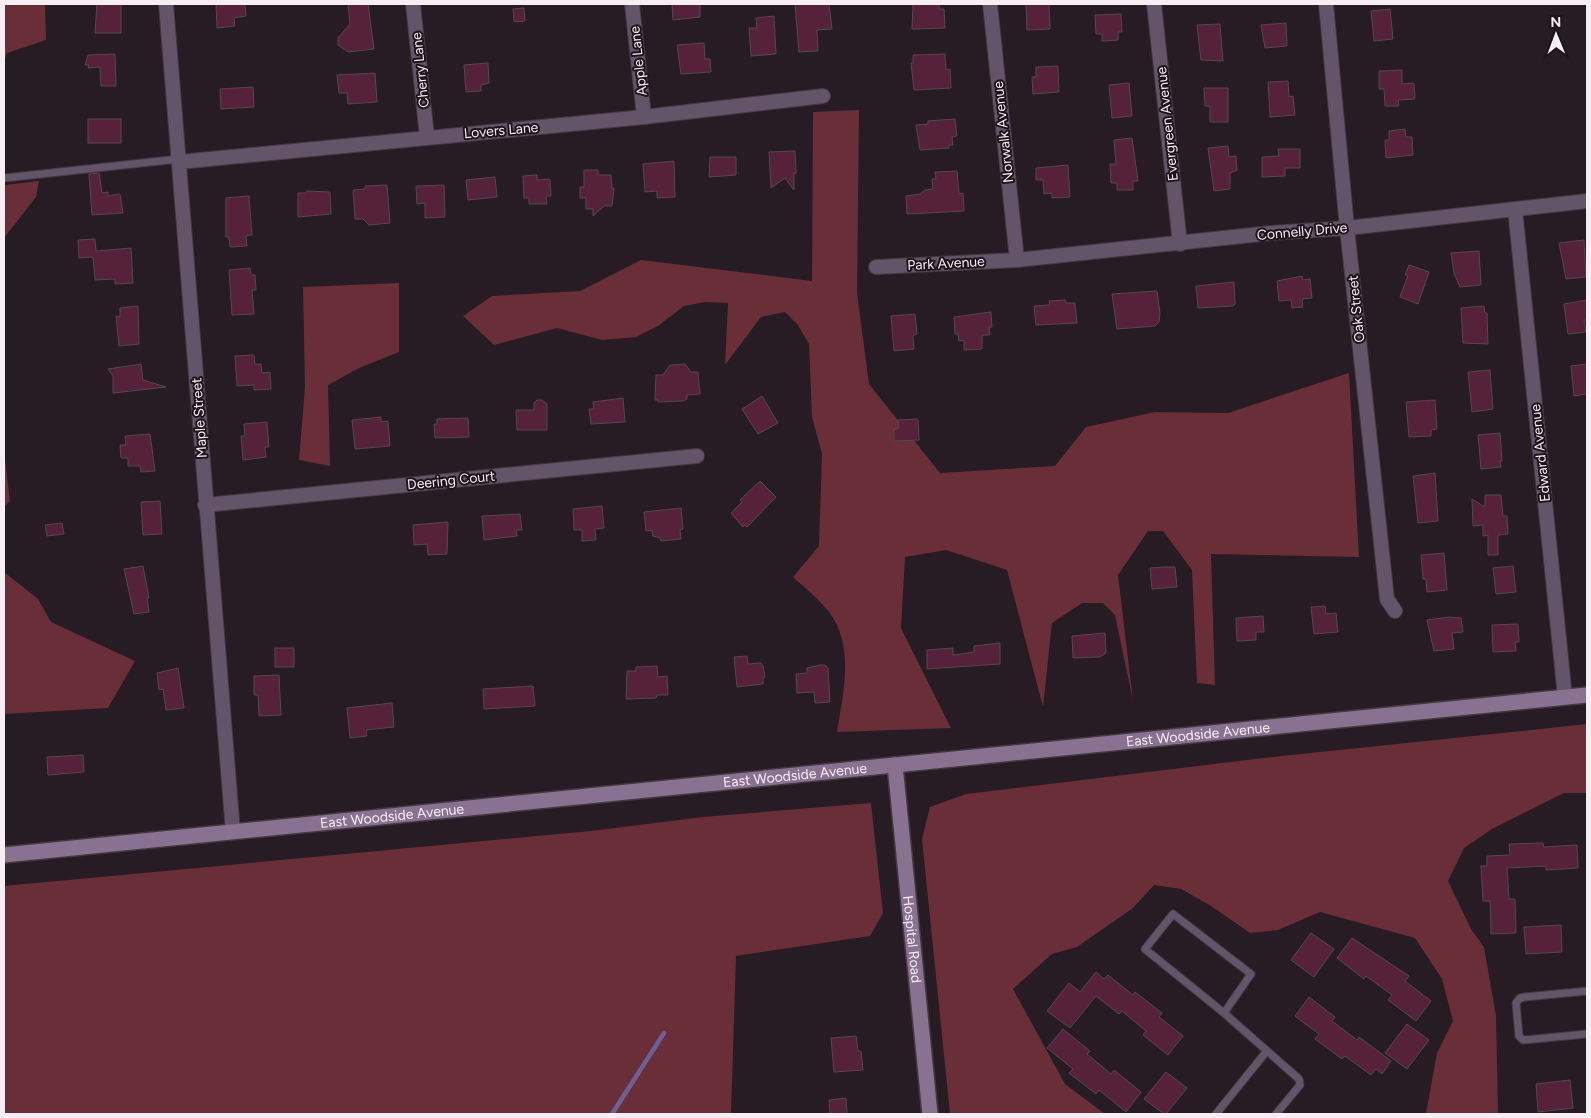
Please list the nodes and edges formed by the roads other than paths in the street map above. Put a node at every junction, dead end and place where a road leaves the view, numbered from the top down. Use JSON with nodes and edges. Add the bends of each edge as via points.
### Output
{"nodes":[{"id":1,"x":166,"y":4,"type":"edge"},
{"id":2,"x":413,"y":4,"type":"edge"},
{"id":3,"x":632,"y":4,"type":"edge"},
{"id":4,"x":990,"y":4,"type":"edge"},
{"id":5,"x":1154,"y":4,"type":"edge"},
{"id":6,"x":1326,"y":4,"type":"edge"},
{"id":7,"x":822,"y":96,"type":"dead end"},
{"id":8,"x":644,"y":117,"type":"junction"},
{"id":9,"x":427,"y":137,"type":"junction"},
{"id":10,"x":179,"y":160,"type":"junction"},
{"id":11,"x":4,"y":178,"type":"edge"},
{"id":12,"x":1587,"y":201,"type":"edge"},
{"id":13,"x":1515,"y":209,"type":"junction"},
{"id":14,"x":1347,"y":228,"type":"junction"},
{"id":15,"x":1180,"y":244,"type":"junction"},
{"id":16,"x":1017,"y":260,"type":"junction"},
{"id":17,"x":876,"y":266,"type":"dead end"},
{"id":18,"x":697,"y":456,"type":"dead end"},
{"id":19,"x":205,"y":505,"type":"junction"},
{"id":20,"x":1395,"y":611,"type":"dead end"},
{"id":21,"x":1587,"y":695,"type":"edge"},
{"id":22,"x":1565,"y":697,"type":"junction"},
{"id":23,"x":895,"y":765,"type":"junction"},
{"id":24,"x":233,"y":832,"type":"junction"},
{"id":25,"x":4,"y":855,"type":"edge"},
{"id":26,"x":1587,"y":991,"type":"edge"},
{"id":27,"x":1224,"y":1014,"type":"junction"},
{"id":28,"x":1587,"y":1034,"type":"edge"},
{"id":29,"x":1266,"y":1052,"type":"junction"},
{"id":30,"x":930,"y":1114,"type":"edge"},
{"id":31,"x":1216,"y":1114,"type":"edge"},
{"id":32,"x":1276,"y":1114,"type":"edge"}],
"edges":[{"from":1,"to":10,"type":"street","name":"Maple Street"},
{"from":2,"to":9,"type":"street","name":"Cherry Lane"},
{"from":3,"to":8,"type":"street","name":"Apple Lane"},
{"from":4,"to":16,"type":"street","name":"Norwalk Avenue"},
{"from":5,"to":15,"type":"street","name":"Evergreen Avenue"},
{"from":6,"to":14,"type":"street","name":"Oak Street"},
{"from":7,"to":8,"type":"street","name":"Lovers Lane"},
{"from":8,"to":9,"type":"street","name":"Lovers Lane"},
{"from":9,"to":10,"type":"street","name":"Lovers Lane"},
{"from":10,"to":11,"type":"lane"},
{"from":10,"to":19,"type":"street","name":"Maple Street"},
{"from":12,"to":13,"type":"street","name":"Connelly Drive"},
{"from":13,"to":14,"type":"street","name":"Connelly Drive"},
{"from":13,"to":22,"type":"street","name":"Edward Avenue"},
{"from":14,"to":15,"type":"street","name":"Connelly Drive"},
{"from":14,"to":20,"type":"street","name":"Oak Street","via":[[1387,598]]},
{"from":15,"to":16,"type":"street","name":"Connelly Drive"},
{"from":16,"to":17,"type":"street","name":"Park Avenue"},
{"from":18,"to":19,"type":"street","name":"Deering Court"},
{"from":19,"to":24,"type":"street","name":"Maple Street"},
{"from":21,"to":22,"type":"main road","name":"East Woodside Avenue"},
{"from":22,"to":23,"type":"main road","name":"East Woodside Avenue"},
{"from":23,"to":24,"type":"main road","name":"East Woodside Avenue"},
{"from":23,"to":30,"type":"main road","name":"Hospital Road"},
{"from":24,"to":25,"type":"main road","name":"East Woodside Avenue"},
{"from":26,"to":28,"type":"lane","via":[[1525,997],[1516,1003],[1519,1036],[1523,1040]]},
{"from":27,"to":27,"type":"lane","via":[[1145,949],[1173,914],[1251,974]]},
{"from":27,"to":29,"type":"lane"},
{"from":29,"to":31,"type":"lane"},
{"from":29,"to":32,"type":"lane","via":[[1300,1083]]}]}
